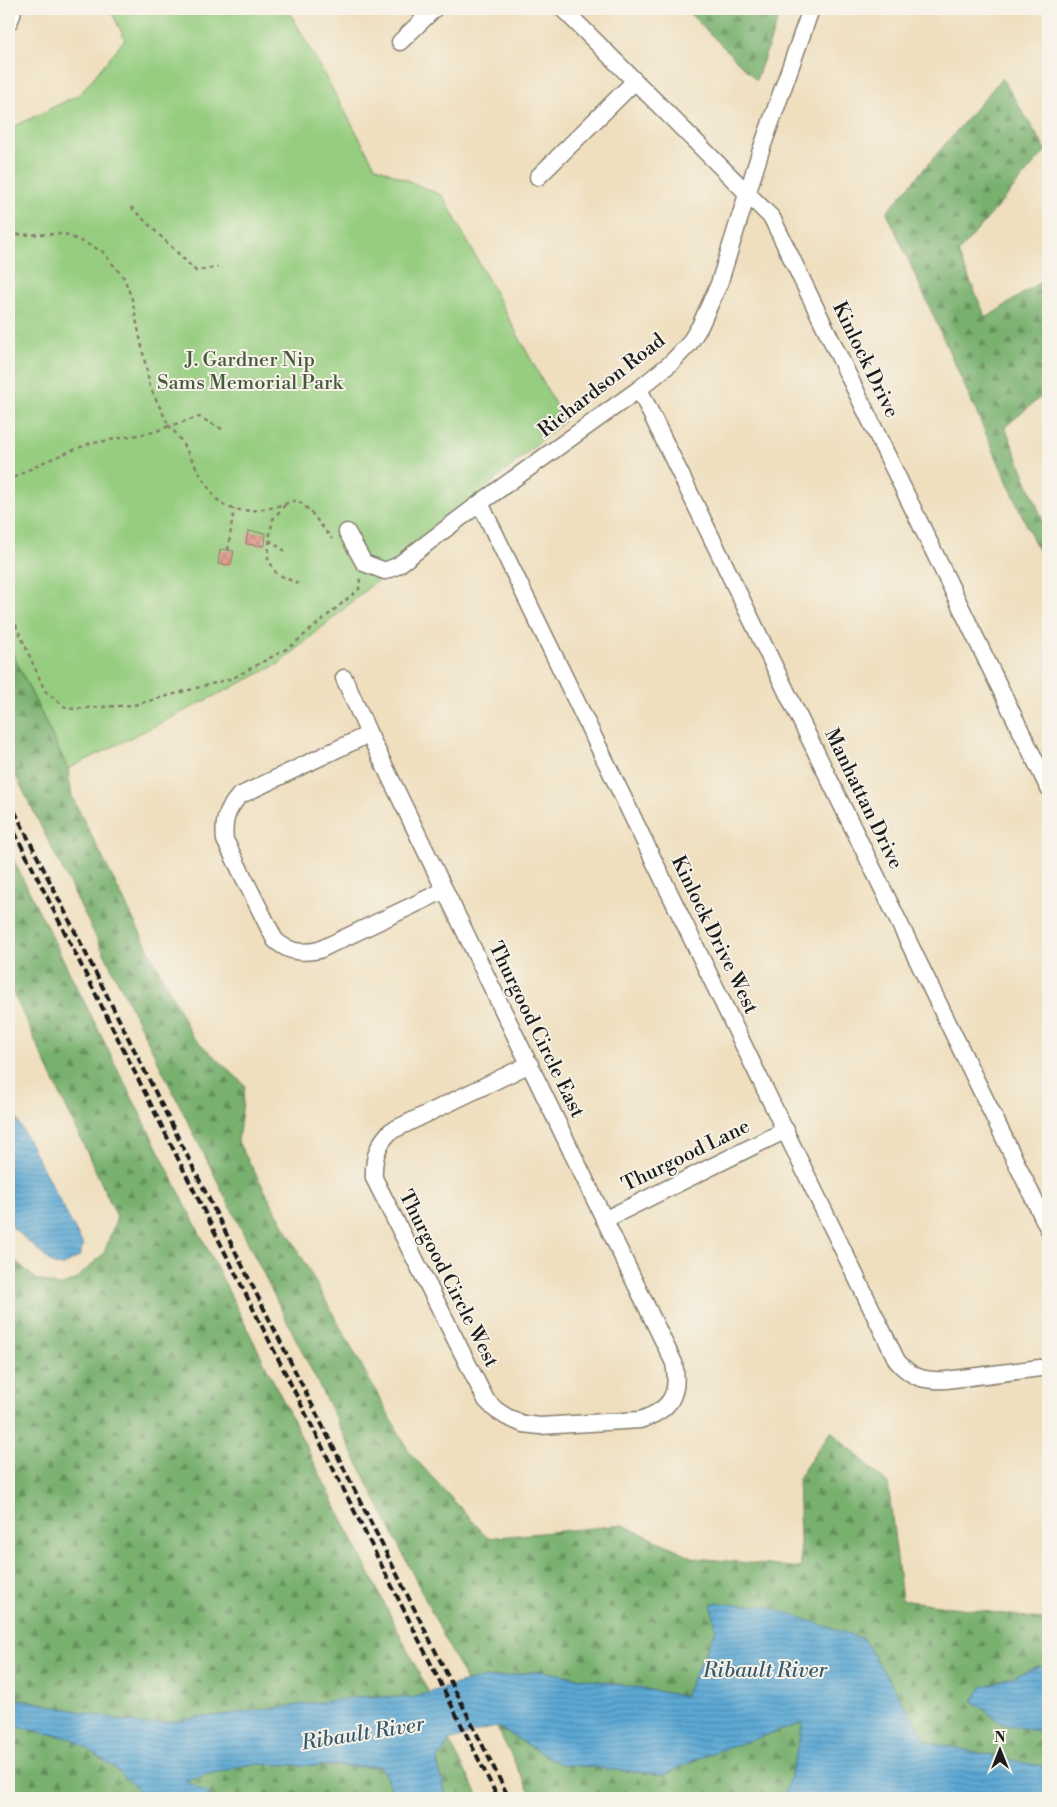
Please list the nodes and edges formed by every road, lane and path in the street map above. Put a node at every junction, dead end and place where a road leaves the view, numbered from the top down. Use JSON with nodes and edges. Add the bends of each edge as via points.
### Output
{"nodes":[{"id":1,"x":434,"y":9,"type":"edge"},
{"id":2,"x":563,"y":9,"type":"edge"},
{"id":3,"x":810,"y":9,"type":"edge"},
{"id":4,"x":400,"y":42,"type":"dead end"},
{"id":5,"x":636,"y":82,"type":"junction"},
{"id":6,"x":538,"y":177,"type":"dead end"},
{"id":7,"x":748,"y":193,"type":"junction"},
{"id":8,"x":131,"y":207,"type":"dead end"},
{"id":9,"x":9,"y":235,"type":"edge"},
{"id":10,"x":218,"y":267,"type":"dead end"},
{"id":11,"x":639,"y":388,"type":"junction"},
{"id":12,"x":169,"y":426,"type":"junction"},
{"id":13,"x":222,"y":428,"type":"dead end"},
{"id":14,"x":9,"y":480,"type":"edge"},
{"id":15,"x":480,"y":503,"type":"junction"},
{"id":16,"x":286,"y":504,"type":"junction"},
{"id":17,"x":234,"y":508,"type":"junction"},
{"id":18,"x":341,"y":537,"type":"joint"},
{"id":19,"x":269,"y":540,"type":"junction"},
{"id":20,"x":228,"y":550,"type":"dead end"},
{"id":21,"x":286,"y":551,"type":"dead end"},
{"id":22,"x":355,"y":573,"type":"dead end"},
{"id":23,"x":298,"y":584,"type":"dead end"},
{"id":24,"x":9,"y":610,"type":"edge"},
{"id":25,"x":344,"y":678,"type":"dead end"},
{"id":26,"x":369,"y":734,"type":"junction"},
{"id":27,"x":1048,"y":787,"type":"edge"},
{"id":28,"x":444,"y":890,"type":"junction"},
{"id":29,"x":530,"y":1064,"type":"junction"},
{"id":30,"x":786,"y":1130,"type":"junction"},
{"id":31,"x":604,"y":1220,"type":"junction"},
{"id":32,"x":1048,"y":1228,"type":"edge"},
{"id":33,"x":1048,"y":1367,"type":"edge"},
{"id":34,"x":670,"y":1402,"type":"joint"}],
"edges":[{"from":1,"to":4,"type":"street"},
{"from":2,"to":5,"type":"street","name":"Kinlock Drive"},
{"from":3,"to":7,"type":"street","name":"Richardson Road"},
{"from":5,"to":6,"type":"street"},
{"from":5,"to":7,"type":"street","name":"Kinlock Drive"},
{"from":7,"to":11,"type":"street","name":"Richardson Road","via":[[712,304],[700,326],[671,363]]},
{"from":7,"to":27,"type":"street","name":"Kinlock Drive","via":[[772,218]]},
{"from":8,"to":10,"type":"path","via":[[196,271]]},
{"from":9,"to":12,"type":"path","via":[[65,234],[102,251],[124,278],[132,299],[150,387]]},
{"from":11,"to":15,"type":"street","name":"Richardson Road"},
{"from":11,"to":32,"type":"street","name":"Manhattan Drive"},
{"from":12,"to":13,"type":"path","via":[[200,417]]},
{"from":12,"to":14,"type":"path","via":[[146,434],[88,444]]},
{"from":12,"to":17,"type":"path","via":[[177,433],[206,484],[222,504]]},
{"from":15,"to":18,"type":"street","name":"Richardson Road","via":[[385,572],[364,563]]},
{"from":15,"to":30,"type":"street","name":"Kinlock Drive West"},
{"from":16,"to":17,"type":"path","via":[[240,511]]},
{"from":16,"to":18,"type":"path","via":[[297,500]]},
{"from":16,"to":19,"type":"path","via":[[273,519]]},
{"from":17,"to":20,"type":"path"},
{"from":19,"to":21,"type":"path"},
{"from":19,"to":23,"type":"path","via":[[268,559],[276,573]]},
{"from":22,"to":24,"type":"path","via":[[360,580],[359,589],[290,647],[233,678],[134,705],[68,709],[45,691]]},
{"from":25,"to":26,"type":"street","name":"Thurgood Circle East"},
{"from":26,"to":28,"type":"street","name":"Thurgood Circle East"},
{"from":26,"to":28,"type":"street","via":[[239,796],[226,816],[223,826],[225,840],[274,940],[295,951],[308,953],[319,950]]},
{"from":28,"to":29,"type":"street","name":"Thurgood Circle East"},
{"from":29,"to":31,"type":"street","name":"Thurgood Circle East"},
{"from":29,"to":34,"type":"street","name":"Thurgood Circle West","via":[[391,1131],[377,1150],[373,1163],[374,1178],[486,1400],[496,1410],[523,1424],[540,1426],[640,1420],[653,1416]]},
{"from":30,"to":31,"type":"street","name":"Thurgood Lane"},
{"from":30,"to":33,"type":"street","name":"Kinlock Drive West","via":[[897,1362],[906,1372],[931,1381]]},
{"from":31,"to":34,"type":"street","name":"Thurgood Circle East","via":[[674,1363],[676,1389]]}]}
